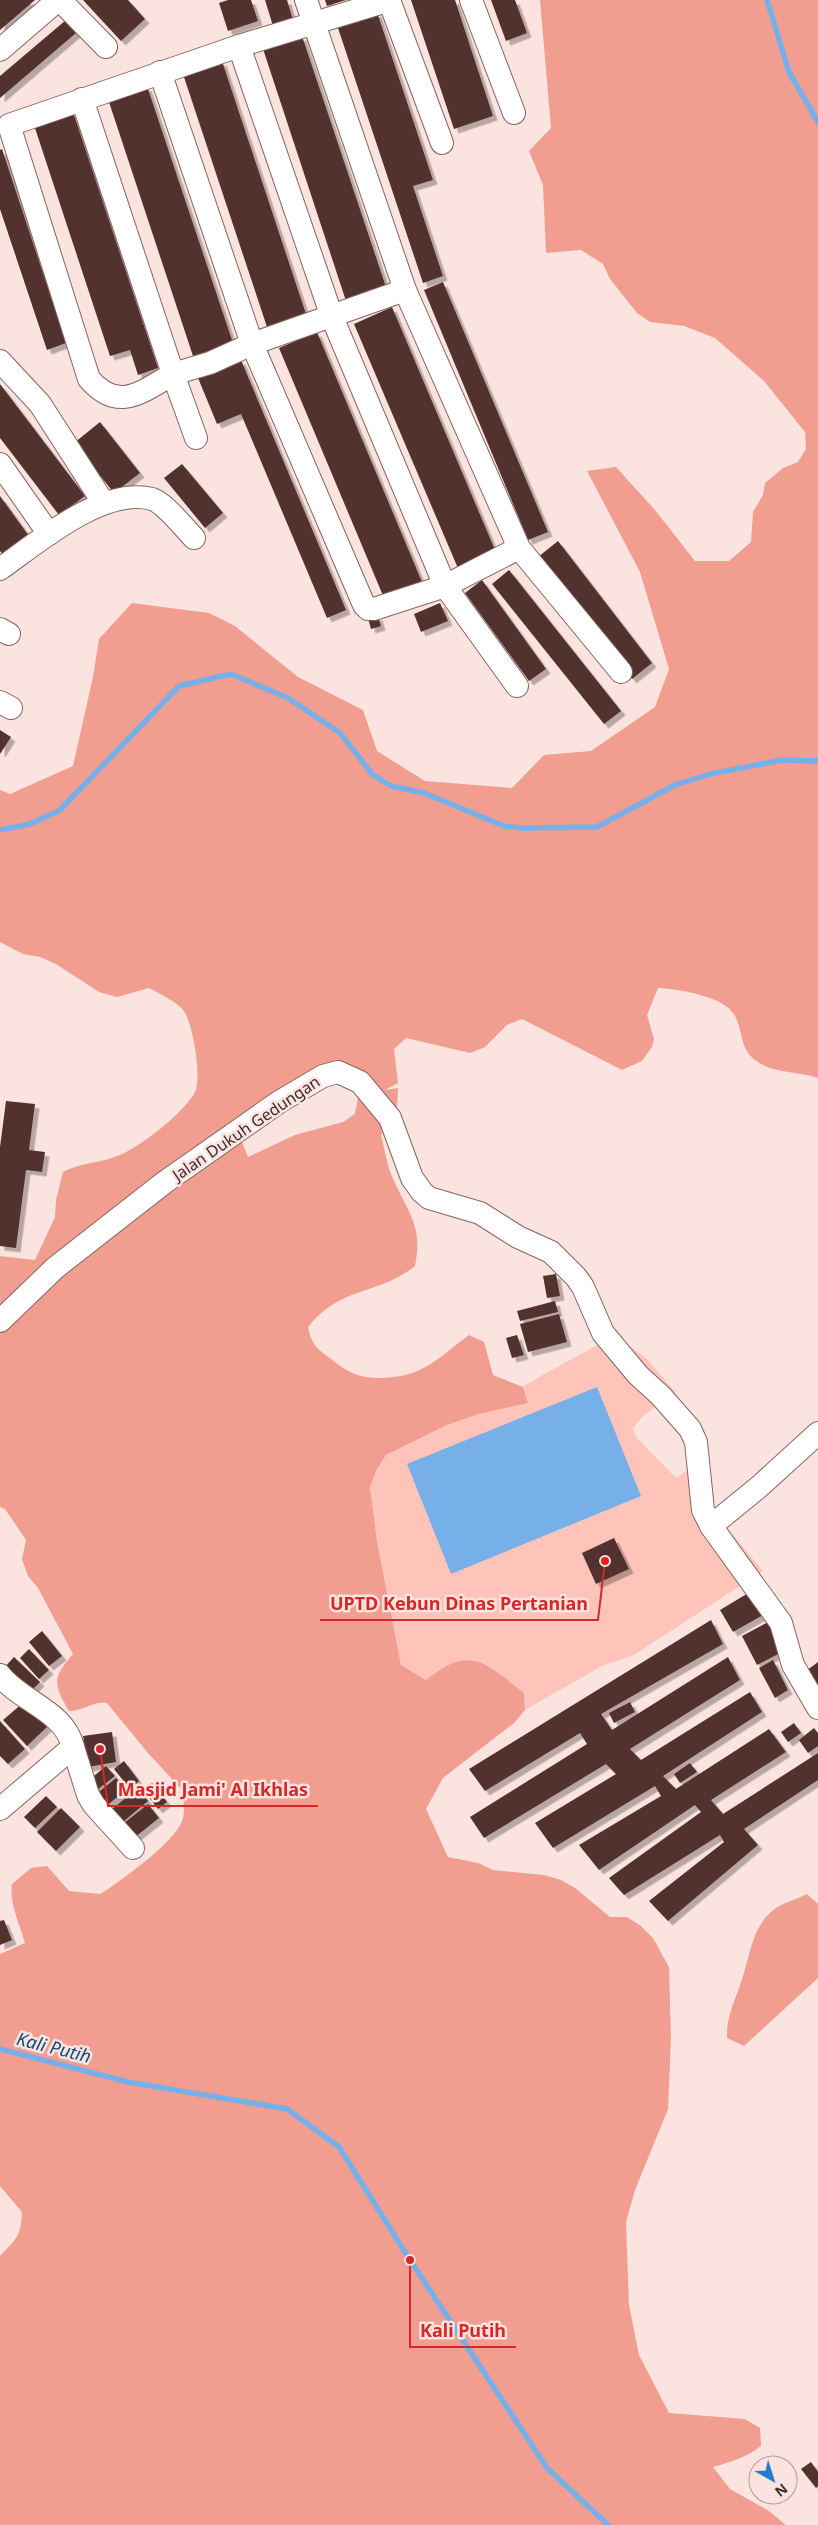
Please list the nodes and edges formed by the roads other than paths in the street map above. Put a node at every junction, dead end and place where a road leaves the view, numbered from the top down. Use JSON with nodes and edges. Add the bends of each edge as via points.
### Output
{"nodes":[{"id":1,"x":59,"y":0,"type":"edge"},
{"id":2,"x":306,"y":0,"type":"edge"},
{"id":3,"x":390,"y":0,"type":"edge"},
{"id":4,"x":471,"y":0,"type":"edge"},
{"id":5,"x":315,"y":24,"type":"junction"},
{"id":6,"x":239,"y":46,"type":"junction"},
{"id":7,"x":106,"y":47,"type":"dead end"},
{"id":8,"x":0,"y":50,"type":"edge"},
{"id":9,"x":160,"y":72,"type":"junction"},
{"id":10,"x":82,"y":98,"type":"junction"},
{"id":11,"x":514,"y":113,"type":"dead end"},
{"id":12,"x":4,"y":128,"type":"edge"},
{"id":13,"x":442,"y":143,"type":"dead end"},
{"id":14,"x":406,"y":290,"type":"junction"},
{"id":15,"x":332,"y":317,"type":"junction"},
{"id":16,"x":252,"y":344,"type":"junction"},
{"id":17,"x":0,"y":361,"type":"edge"},
{"id":18,"x":173,"y":374,"type":"junction"},
{"id":19,"x":196,"y":438,"type":"dead end"},
{"id":20,"x":0,"y":464,"type":"edge"},
{"id":21,"x":103,"y":502,"type":"junction"},
{"id":22,"x":50,"y":534,"type":"junction"},
{"id":23,"x":194,"y":538,"type":"dead end"},
{"id":24,"x":519,"y":548,"type":"junction"},
{"id":25,"x":0,"y":569,"type":"edge"},
{"id":26,"x":445,"y":586,"type":"junction"},
{"id":27,"x":621,"y":672,"type":"dead end"},
{"id":28,"x":517,"y":686,"type":"dead end"},
{"id":29,"x":0,"y":1321,"type":"edge"},
{"id":30,"x":818,"y":1433,"type":"edge"},
{"id":31,"x":711,"y":1526,"type":"junction"},
{"id":32,"x":0,"y":1675,"type":"edge"},
{"id":33,"x":818,"y":1708,"type":"edge"},
{"id":34,"x":72,"y":1747,"type":"junction"},
{"id":35,"x":0,"y":1809,"type":"edge"},
{"id":36,"x":134,"y":1848,"type":"dead end"}],
"edges":[{"from":1,"to":7,"type":"street"},
{"from":1,"to":8,"type":"street"},
{"from":2,"to":5,"type":"street"},
{"from":3,"to":5,"type":"street"},
{"from":3,"to":13,"type":"street"},
{"from":4,"to":11,"type":"street"},
{"from":5,"to":6,"type":"street"},
{"from":5,"to":14,"type":"street"},
{"from":6,"to":9,"type":"street"},
{"from":6,"to":15,"type":"street"},
{"from":9,"to":10,"type":"street"},
{"from":9,"to":16,"type":"street"},
{"from":10,"to":12,"type":"street"},
{"from":10,"to":18,"type":"street"},
{"from":12,"to":18,"type":"street","via":[[89,379],[102,392],[120,399],[135,396]]},
{"from":14,"to":15,"type":"street"},
{"from":14,"to":24,"type":"street"},
{"from":15,"to":16,"type":"street"},
{"from":15,"to":26,"type":"street"},
{"from":16,"to":18,"type":"street","via":[[210,363]]},
{"from":16,"to":26,"type":"street","via":[[364,605],[374,609]]},
{"from":17,"to":21,"type":"street","via":[[40,404]]},
{"from":18,"to":19,"type":"street"},
{"from":20,"to":22,"type":"street"},
{"from":21,"to":22,"type":"street"},
{"from":21,"to":23,"type":"street","via":[[153,499]]},
{"from":22,"to":25,"type":"street"},
{"from":24,"to":26,"type":"street"},
{"from":24,"to":27,"type":"street"},
{"from":26,"to":28,"type":"street"},
{"from":29,"to":31,"type":"street","name":"Jalan Dukuh Gedungan","via":[[55,1268],[165,1182],[279,1102],[323,1076],[338,1072],[360,1082],[386,1113],[412,1178],[422,1192],[429,1198],[480,1213],[518,1237],[551,1252],[584,1287],[604,1333],[638,1375],[690,1429],[696,1442],[703,1510]]},
{"from":30,"to":31,"type":"street"},
{"from":31,"to":33,"type":"street","via":[[780,1623],[793,1665]]},
{"from":32,"to":34,"type":"street","via":[[13,1690],[57,1720],[68,1733]]},
{"from":34,"to":35,"type":"street"},
{"from":34,"to":36,"type":"street","via":[[88,1795]]}]}
